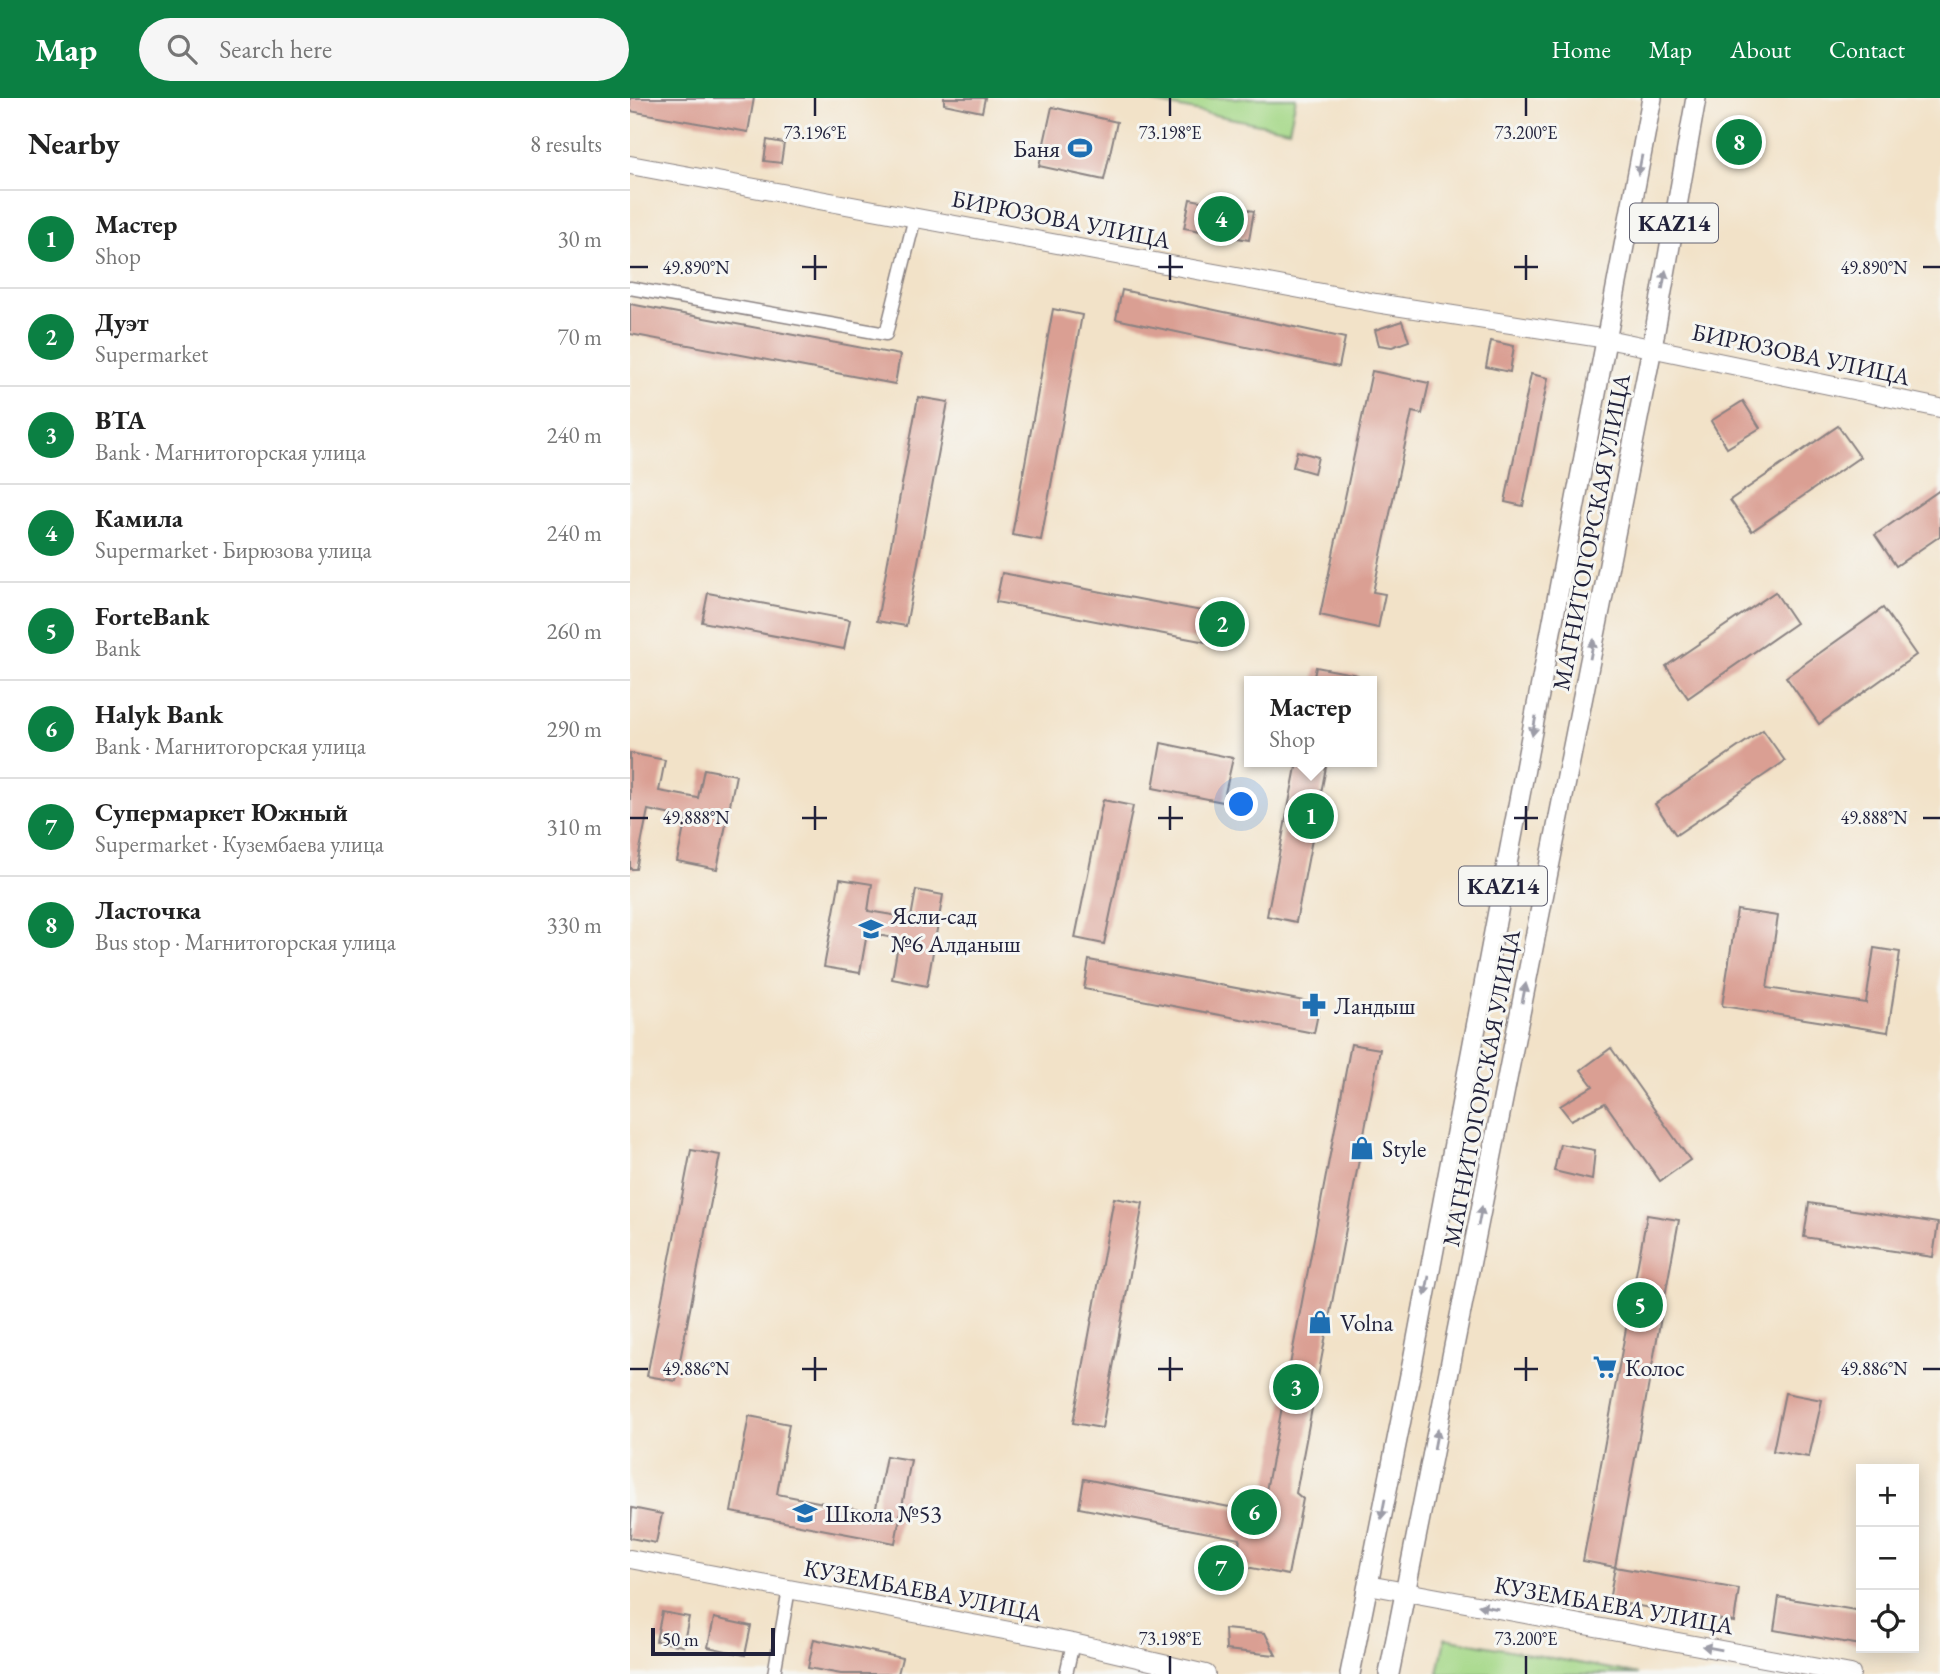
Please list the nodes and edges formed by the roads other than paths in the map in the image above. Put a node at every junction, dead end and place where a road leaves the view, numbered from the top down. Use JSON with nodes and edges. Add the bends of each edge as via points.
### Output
{"nodes":[{"id":1,"x":1652,"y":98,"type":"edge"},
{"id":2,"x":1696,"y":98,"type":"edge"},
{"id":3,"x":630,"y":165,"type":"edge"},
{"id":4,"x":915,"y":217,"type":"junction"},
{"id":5,"x":630,"y":288,"type":"edge"},
{"id":6,"x":1607,"y":339,"type":"junction"},
{"id":7,"x":1652,"y":348,"type":"junction"},
{"id":8,"x":1940,"y":408,"type":"edge"},
{"id":9,"x":630,"y":1559,"type":"edge"},
{"id":10,"x":1368,"y":1585,"type":"junction"},
{"id":11,"x":789,"y":1589,"type":"junction"},
{"id":12,"x":1406,"y":1592,"type":"junction"},
{"id":13,"x":1073,"y":1643,"type":"junction"},
{"id":14,"x":774,"y":1674,"type":"edge"},
{"id":15,"x":1066,"y":1674,"type":"edge"},
{"id":16,"x":1206,"y":1674,"type":"edge"},
{"id":17,"x":1350,"y":1674,"type":"edge"},
{"id":18,"x":1389,"y":1674,"type":"edge"},
{"id":19,"x":1851,"y":1674,"type":"edge"}],
"edges":[{"from":1,"to":6,"type":"main road","name":"МАГНИТОГОРСКАЯ УЛИЦА","number":"KAZ14","one_way":true},
{"from":7,"to":2,"type":"main road","name":"МАГНИТОГОРСКАЯ УЛИЦА","number":"KAZ14","one_way":true},
{"from":3,"to":4,"type":"street","name":"БИРЮЗОВА УЛИЦА"},
{"from":4,"to":5,"type":"street","via":[[886,334]]},
{"from":4,"to":6,"type":"street","name":"БИРЮЗОВА УЛИЦА","via":[[1376,303]]},
{"from":6,"to":7,"type":"street","name":"БИРЮЗОВА УЛИЦА"},
{"from":6,"to":10,"type":"main road","name":"МАГНИТОГОРСКАЯ УЛИЦА","number":"KAZ14","one_way":true},
{"from":7,"to":8,"type":"street","name":"БИРЮЗОВА УЛИЦА"},
{"from":12,"to":7,"type":"main road","name":"МАГНИТОГОРСКАЯ УЛИЦА","number":"KAZ14","one_way":true},
{"from":9,"to":11,"type":"street","name":"КУЗЕМБАЕВА УЛИЦА"},
{"from":10,"to":12,"type":"street","name":"КУЗЕМБАЕВА УЛИЦА"},
{"from":10,"to":17,"type":"main road","name":"МАГНИТОГОРСКАЯ УЛИЦА","number":"KAZ14"},
{"from":11,"to":13,"type":"street","name":"КУЗЕМБАЕВА УЛИЦА"},
{"from":11,"to":14,"type":"street"},
{"from":12,"to":18,"type":"main road","name":"МАГНИТОГОРСКАЯ УЛИЦА","number":"KAZ14"},
{"from":19,"to":12,"type":"street","name":"КУЗЕМБАЕВА УЛИЦА","one_way":true},
{"from":13,"to":15,"type":"street"},
{"from":13,"to":16,"type":"street","name":"КУЗЕМБАЕВА УЛИЦА"}]}
